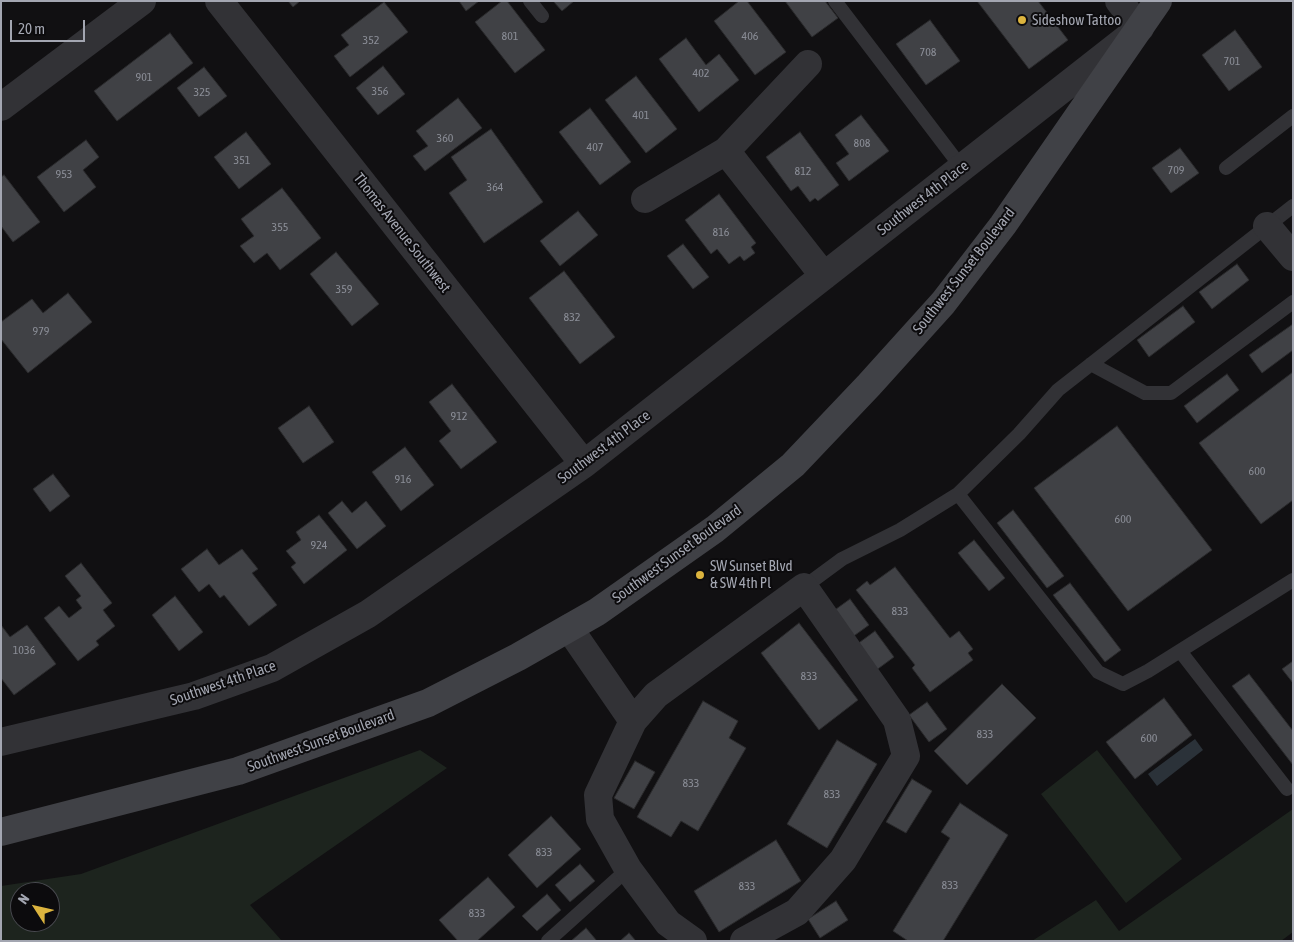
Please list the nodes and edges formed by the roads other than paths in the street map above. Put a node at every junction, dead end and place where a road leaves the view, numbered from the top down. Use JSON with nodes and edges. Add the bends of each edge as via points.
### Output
{"nodes":[{"id":1,"x":142,"y":1,"type":"edge"},
{"id":2,"x":218,"y":1,"type":"edge"},
{"id":3,"x":530,"y":1,"type":"edge"},
{"id":4,"x":835,"y":1,"type":"edge"},
{"id":5,"x":1119,"y":1,"type":"edge"},
{"id":6,"x":1158,"y":1,"type":"edge"},
{"id":7,"x":542,"y":16,"type":"dead end"},
{"id":8,"x":1140,"y":28,"type":"junction"},
{"id":9,"x":808,"y":64,"type":"dead end"},
{"id":10,"x":1,"y":107,"type":"edge"},
{"id":11,"x":1293,"y":116,"type":"edge"},
{"id":12,"x":726,"y":151,"type":"junction"},
{"id":13,"x":962,"y":168,"type":"junction"},
{"id":14,"x":1226,"y":168,"type":"dead end"},
{"id":15,"x":645,"y":199,"type":"dead end"},
{"id":16,"x":1293,"y":206,"type":"edge"},
{"id":17,"x":1267,"y":226,"type":"junction"},
{"id":18,"x":1293,"y":257,"type":"edge"},
{"id":19,"x":824,"y":276,"type":"junction"},
{"id":20,"x":1293,"y":302,"type":"edge"},
{"id":21,"x":1091,"y":364,"type":"junction"},
{"id":22,"x":584,"y":464,"type":"junction"},
{"id":23,"x":958,"y":494,"type":"junction"},
{"id":24,"x":1293,"y":580,"type":"edge"},
{"id":25,"x":804,"y":587,"type":"junction"},
{"id":26,"x":569,"y":628,"type":"junction"},
{"id":27,"x":1180,"y":651,"type":"junction"},
{"id":28,"x":633,"y":721,"type":"junction"},
{"id":29,"x":1,"y":742,"type":"edge"},
{"id":30,"x":1287,"y":789,"type":"dead end"},
{"id":31,"x":1,"y":832,"type":"edge"},
{"id":32,"x":628,"y":869,"type":"junction"},
{"id":33,"x":548,"y":941,"type":"edge"},
{"id":34,"x":693,"y":941,"type":"edge"},
{"id":35,"x":744,"y":941,"type":"edge"}],
"edges":[{"from":1,"to":10,"type":"street"},
{"from":2,"to":22,"type":"street","name":"Thomas Avenue Southwest"},
{"from":3,"to":7,"type":"lane"},
{"from":4,"to":13,"type":"lane"},
{"from":5,"to":8,"type":"street"},
{"from":6,"to":8,"type":"main road","name":"Southwest Sunset Boulevard"},
{"from":8,"to":13,"type":"street","name":"Southwest 4th Place"},
{"from":8,"to":26,"type":"main road","name":"Southwest Sunset Boulevard","via":[[1003,225],[943,303],[793,465],[715,530]]},
{"from":9,"to":12,"type":"street"},
{"from":11,"to":14,"type":"lane"},
{"from":12,"to":15,"type":"street"},
{"from":12,"to":19,"type":"street"},
{"from":13,"to":19,"type":"street","name":"Southwest 4th Place"},
{"from":16,"to":17,"type":"lane"},
{"from":17,"to":18,"type":"street"},
{"from":17,"to":21,"type":"lane"},
{"from":19,"to":22,"type":"street","name":"Southwest 4th Place"},
{"from":20,"to":21,"type":"lane","via":[[1171,393],[1145,393]]},
{"from":21,"to":23,"type":"lane","via":[[1058,390]]},
{"from":22,"to":29,"type":"street","name":"Southwest 4th Place","via":[[368,614],[272,668],[194,696]]},
{"from":23,"to":25,"type":"lane","via":[[900,530],[842,559]]},
{"from":23,"to":27,"type":"lane","via":[[1098,672],[1123,684]]},
{"from":24,"to":27,"type":"lane"},
{"from":25,"to":28,"type":"street","via":[[656,695]]},
{"from":25,"to":35,"type":"street","via":[[897,720],[906,756],[843,860],[798,912]]},
{"from":26,"to":28,"type":"street"},
{"from":26,"to":31,"type":"main road","name":"Southwest Sunset Boulevard","via":[[428,703],[238,770]]},
{"from":27,"to":30,"type":"lane"},
{"from":28,"to":32,"type":"street","via":[[598,796],[600,818]]},
{"from":32,"to":33,"type":"lane"},
{"from":32,"to":34,"type":"street","via":[[668,923]]}]}
